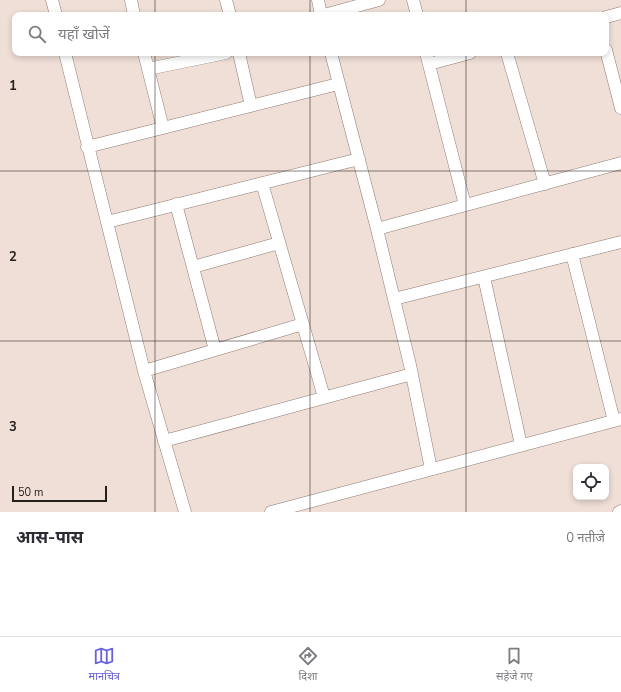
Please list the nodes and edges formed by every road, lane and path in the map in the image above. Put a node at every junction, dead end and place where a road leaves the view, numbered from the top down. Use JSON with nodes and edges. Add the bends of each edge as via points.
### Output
{"nodes":[{"id":1,"x":52,"y":0,"type":"edge"},
{"id":2,"x":131,"y":0,"type":"edge"},
{"id":3,"x":226,"y":0,"type":"edge"},
{"id":4,"x":318,"y":0,"type":"edge"},
{"id":5,"x":378,"y":0,"type":"edge"},
{"id":6,"x":413,"y":0,"type":"edge"},
{"id":7,"x":55,"y":12,"type":"edge"},
{"id":8,"x":133,"y":12,"type":"edge"},
{"id":9,"x":229,"y":12,"type":"edge"},
{"id":10,"x":322,"y":12,"type":"edge"},
{"id":11,"x":334,"y":12,"type":"edge"},
{"id":12,"x":416,"y":12,"type":"edge"},
{"id":13,"x":621,"y":13,"type":"edge"},
{"id":14,"x":609,"y":16,"type":"edge"},
{"id":15,"x":66,"y":56,"type":"edge"},
{"id":16,"x":145,"y":56,"type":"edge"},
{"id":17,"x":210,"y":56,"type":"edge"},
{"id":18,"x":240,"y":56,"type":"edge"},
{"id":19,"x":332,"y":56,"type":"edge"},
{"id":20,"x":445,"y":56,"type":"edge"},
{"id":21,"x":507,"y":56,"type":"edge"},
{"id":22,"x":608,"y":56,"type":"edge"},
{"id":23,"x":428,"y":58,"type":"edge"},
{"id":24,"x":148,"y":68,"type":"junction"},
{"id":25,"x":338,"y":84,"type":"junction"},
{"id":26,"x":251,"y":106,"type":"junction"},
{"id":27,"x":621,"y":108,"type":"edge"},
{"id":28,"x":163,"y":128,"type":"junction"},
{"id":29,"x":87,"y":147,"type":"junction"},
{"id":30,"x":358,"y":159,"type":"junction"},
{"id":31,"x":621,"y":163,"type":"edge"},
{"id":32,"x":262,"y":183,"type":"junction"},
{"id":33,"x":545,"y":184,"type":"junction"},
{"id":34,"x":176,"y":204,"type":"junction"},
{"id":35,"x":465,"y":205,"type":"junction"},
{"id":36,"x":107,"y":222,"type":"junction"},
{"id":37,"x":377,"y":229,"type":"junction"},
{"id":38,"x":621,"y":242,"type":"edge"},
{"id":39,"x":280,"y":243,"type":"junction"},
{"id":40,"x":572,"y":254,"type":"junction"},
{"id":41,"x":193,"y":267,"type":"junction"},
{"id":42,"x":484,"y":277,"type":"junction"},
{"id":43,"x":394,"y":299,"type":"junction"},
{"id":44,"x":303,"y":324,"type":"junction"},
{"id":45,"x":215,"y":350,"type":"junction"},
{"id":46,"x":144,"y":371,"type":"junction"},
{"id":47,"x":412,"y":374,"type":"junction"},
{"id":48,"x":324,"y":398,"type":"junction"},
{"id":49,"x":618,"y":420,"type":"edge"},
{"id":50,"x":164,"y":442,"type":"junction"},
{"id":51,"x":521,"y":446,"type":"junction"},
{"id":52,"x":431,"y":469,"type":"junction"},
{"id":53,"x":311,"y":507,"type":"edge"},
{"id":54,"x":185,"y":512,"type":"edge"},
{"id":55,"x":271,"y":512,"type":"edge"}],
"edges":[{"from":1,"to":7,"type":"street"},
{"from":2,"to":8,"type":"street"},
{"from":3,"to":9,"type":"street"},
{"from":4,"to":10,"type":"street"},
{"from":5,"to":11,"type":"street"},
{"from":6,"to":12,"type":"street"},
{"from":13,"to":14,"type":"street"},
{"from":15,"to":29,"type":"street"},
{"from":16,"to":24,"type":"street"},
{"from":17,"to":24,"type":"street"},
{"from":18,"to":26,"type":"street"},
{"from":19,"to":25,"type":"street"},
{"from":20,"to":23,"type":"street"},
{"from":21,"to":33,"type":"street"},
{"from":22,"to":27,"type":"street"},
{"from":23,"to":35,"type":"street"},
{"from":24,"to":28,"type":"street"},
{"from":25,"to":26,"type":"street"},
{"from":25,"to":30,"type":"street"},
{"from":26,"to":28,"type":"street"},
{"from":28,"to":29,"type":"street"},
{"from":29,"to":36,"type":"street"},
{"from":30,"to":32,"type":"street"},
{"from":30,"to":37,"type":"street"},
{"from":31,"to":33,"type":"street"},
{"from":32,"to":34,"type":"street"},
{"from":32,"to":39,"type":"street"},
{"from":33,"to":35,"type":"street"},
{"from":34,"to":36,"type":"street"},
{"from":34,"to":41,"type":"street"},
{"from":35,"to":37,"type":"street"},
{"from":36,"to":46,"type":"street"},
{"from":37,"to":43,"type":"street"},
{"from":38,"to":40,"type":"street"},
{"from":39,"to":41,"type":"street"},
{"from":39,"to":44,"type":"street"},
{"from":40,"to":42,"type":"street"},
{"from":40,"to":49,"type":"street"},
{"from":41,"to":45,"type":"street"},
{"from":42,"to":43,"type":"street"},
{"from":42,"to":51,"type":"street"},
{"from":43,"to":47,"type":"street"},
{"from":44,"to":45,"type":"street"},
{"from":44,"to":48,"type":"street"},
{"from":45,"to":46,"type":"street"},
{"from":46,"to":50,"type":"street"},
{"from":47,"to":48,"type":"street"},
{"from":47,"to":52,"type":"street"},
{"from":48,"to":50,"type":"street"},
{"from":49,"to":51,"type":"street"},
{"from":50,"to":54,"type":"street"},
{"from":51,"to":52,"type":"street"},
{"from":52,"to":53,"type":"street"},
{"from":53,"to":55,"type":"street"}]}
